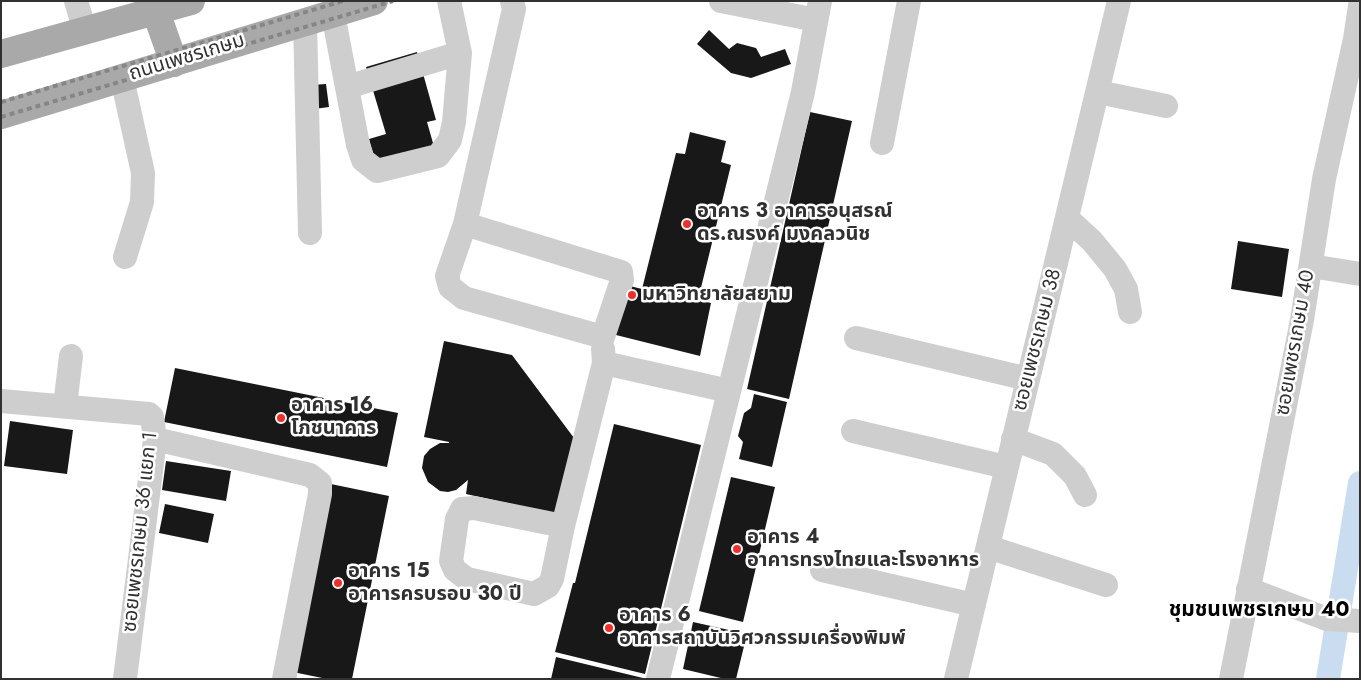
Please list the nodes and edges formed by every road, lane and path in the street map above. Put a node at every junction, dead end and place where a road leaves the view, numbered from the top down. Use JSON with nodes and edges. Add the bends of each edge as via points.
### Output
{"nodes":[{"id":1,"x":76,"y":1,"type":"edge"},
{"id":2,"x":191,"y":1,"type":"edge"},
{"id":3,"x":374,"y":1,"type":"edge"},
{"id":4,"x":449,"y":1,"type":"edge"},
{"id":5,"x":512,"y":1,"type":"edge"},
{"id":6,"x":721,"y":1,"type":"edge"},
{"id":7,"x":909,"y":1,"type":"edge"},
{"id":8,"x":1119,"y":1,"type":"edge"},
{"id":9,"x":157,"y":6,"type":"edge"},
{"id":10,"x":1360,"y":6,"type":"edge"},
{"id":11,"x":818,"y":11,"type":"edge"},
{"id":12,"x":333,"y":14,"type":"junction"},
{"id":13,"x":305,"y":22,"type":"junction"},
{"id":14,"x":85,"y":31,"type":"junction"},
{"id":15,"x":1358,"y":39,"type":"edge"},
{"id":16,"x":460,"y":53,"type":"junction"},
{"id":17,"x":1,"y":54,"type":"edge"},
{"id":18,"x":174,"y":62,"type":"junction"},
{"id":19,"x":122,"y":78,"type":"junction"},
{"id":20,"x":347,"y":87,"type":"junction"},
{"id":21,"x":1098,"y":92,"type":"junction"},
{"id":22,"x":1166,"y":106,"type":"dead end"},
{"id":23,"x":1,"y":115,"type":"edge"},
{"id":24,"x":882,"y":143,"type":"dead end"},
{"id":25,"x":1068,"y":218,"type":"junction"},
{"id":26,"x":465,"y":224,"type":"junction"},
{"id":27,"x":310,"y":233,"type":"dead end"},
{"id":28,"x":125,"y":257,"type":"dead end"},
{"id":29,"x":1311,"y":266,"type":"junction"},
{"id":30,"x":1360,"y":274,"type":"edge"},
{"id":31,"x":1130,"y":312,"type":"dead end"},
{"id":32,"x":603,"y":337,"type":"junction"},
{"id":33,"x":856,"y":338,"type":"dead end"},
{"id":34,"x":71,"y":356,"type":"dead end"},
{"id":35,"x":604,"y":364,"type":"junction"},
{"id":36,"x":1028,"y":379,"type":"junction"},
{"id":37,"x":729,"y":391,"type":"junction"},
{"id":38,"x":1,"y":400,"type":"edge"},
{"id":39,"x":65,"y":406,"type":"junction"},
{"id":40,"x":853,"y":431,"type":"dead end"},
{"id":41,"x":155,"y":439,"type":"junction"},
{"id":42,"x":1013,"y":439,"type":"junction"},
{"id":43,"x":1006,"y":467,"type":"junction"},
{"id":44,"x":1085,"y":495,"type":"dead end"},
{"id":45,"x":563,"y":526,"type":"junction"},
{"id":46,"x":988,"y":546,"type":"junction"},
{"id":47,"x":822,"y":570,"type":"dead end"},
{"id":48,"x":1106,"y":585,"type":"dead end"},
{"id":49,"x":1248,"y":590,"type":"junction"},
{"id":50,"x":974,"y":605,"type":"junction"},
{"id":51,"x":1344,"y":620,"type":"edge"},
{"id":52,"x":125,"y":679,"type":"edge"},
{"id":53,"x":284,"y":679,"type":"edge"},
{"id":54,"x":658,"y":679,"type":"edge"},
{"id":55,"x":956,"y":679,"type":"edge"},
{"id":56,"x":1231,"y":679,"type":"edge"}],
"edges":[{"from":1,"to":14,"type":"street"},
{"from":2,"to":9,"type":"main road"},
{"from":3,"to":12,"type":"main road","name":"ถนนเพชรเกษม"},
{"from":4,"to":16,"type":"street"},
{"from":5,"to":26,"type":"street","via":[[514,9]]},
{"from":6,"to":11,"type":"street"},
{"from":7,"to":24,"type":"street"},
{"from":8,"to":21,"type":"street","name":"ซอยเพชรเกษม 38"},
{"from":9,"to":14,"type":"main road"},
{"from":9,"to":18,"type":"main road"},
{"from":10,"to":15,"type":"street","name":"ซอยเพชรเกษม 40"},
{"from":11,"to":37,"type":"street","via":[[803,92]]},
{"from":12,"to":13,"type":"main road","name":"ถนนเพชรเกษม"},
{"from":12,"to":20,"type":"street"},
{"from":13,"to":18,"type":"main road","name":"ถนนเพชรเกษม"},
{"from":13,"to":27,"type":"street"},
{"from":14,"to":17,"type":"main road"},
{"from":15,"to":29,"type":"street","name":"ซอยเพชรเกษม 40","via":[[1324,179]]},
{"from":16,"to":20,"type":"street"},
{"from":16,"to":20,"type":"street","via":[[454,122],[450,140],[438,156],[377,171],[363,160]]},
{"from":18,"to":19,"type":"main road","name":"ถนนเพชรเกษม"},
{"from":19,"to":23,"type":"main road","name":"ถนนเพชรเกษม"},
{"from":19,"to":28,"type":"street","via":[[143,173],[142,202]]},
{"from":21,"to":22,"type":"street"},
{"from":21,"to":25,"type":"street","name":"ซอยเพชรเกษม 38"},
{"from":25,"to":31,"type":"street","via":[[1115,269],[1126,289]]},
{"from":25,"to":36,"type":"street","name":"ซอยเพชรเกษม 38"},
{"from":26,"to":32,"type":"street","via":[[447,276],[450,287],[464,298]]},
{"from":26,"to":32,"type":"street","via":[[621,272],[622,280]]},
{"from":29,"to":30,"type":"street"},
{"from":29,"to":49,"type":"street","name":"ซอยเพชรเกษม 40"},
{"from":32,"to":35,"type":"street"},
{"from":33,"to":36,"type":"street"},
{"from":34,"to":39,"type":"street"},
{"from":35,"to":37,"type":"street"},
{"from":35,"to":45,"type":"street"},
{"from":36,"to":42,"type":"street","name":"ซอยเพชรเกษม 38"},
{"from":37,"to":54,"type":"street"},
{"from":38,"to":39,"type":"street","name":"ซอยเพชรเกษม 36 แยก 1"},
{"from":39,"to":41,"type":"street","name":"ซอยเพชรเกษม 36 แยก 1","via":[[149,414]]},
{"from":40,"to":43,"type":"street"},
{"from":41,"to":52,"type":"street","name":"ซอยเพชรเกษม 36 แยก 1"},
{"from":41,"to":53,"type":"street","via":[[310,475],[320,483]]},
{"from":42,"to":43,"type":"street","name":"ซอยเพชรเกษม 38"},
{"from":42,"to":44,"type":"street","via":[[1053,454],[1075,476]]},
{"from":43,"to":46,"type":"street","name":"ซอยเพชรเกษม 38"},
{"from":45,"to":45,"type":"street","via":[[474,508],[462,509],[457,519],[451,561],[455,570],[467,579],[534,594],[548,586],[552,579]]},
{"from":46,"to":48,"type":"street"},
{"from":46,"to":50,"type":"street","name":"ซอยเพชรเกษม 38"},
{"from":47,"to":50,"type":"street"},
{"from":49,"to":51,"type":"street"},
{"from":49,"to":56,"type":"street","name":"ซอยเพชรเกษม 40"},
{"from":50,"to":55,"type":"street","name":"ซอยเพชรเกษม 38"}]}
